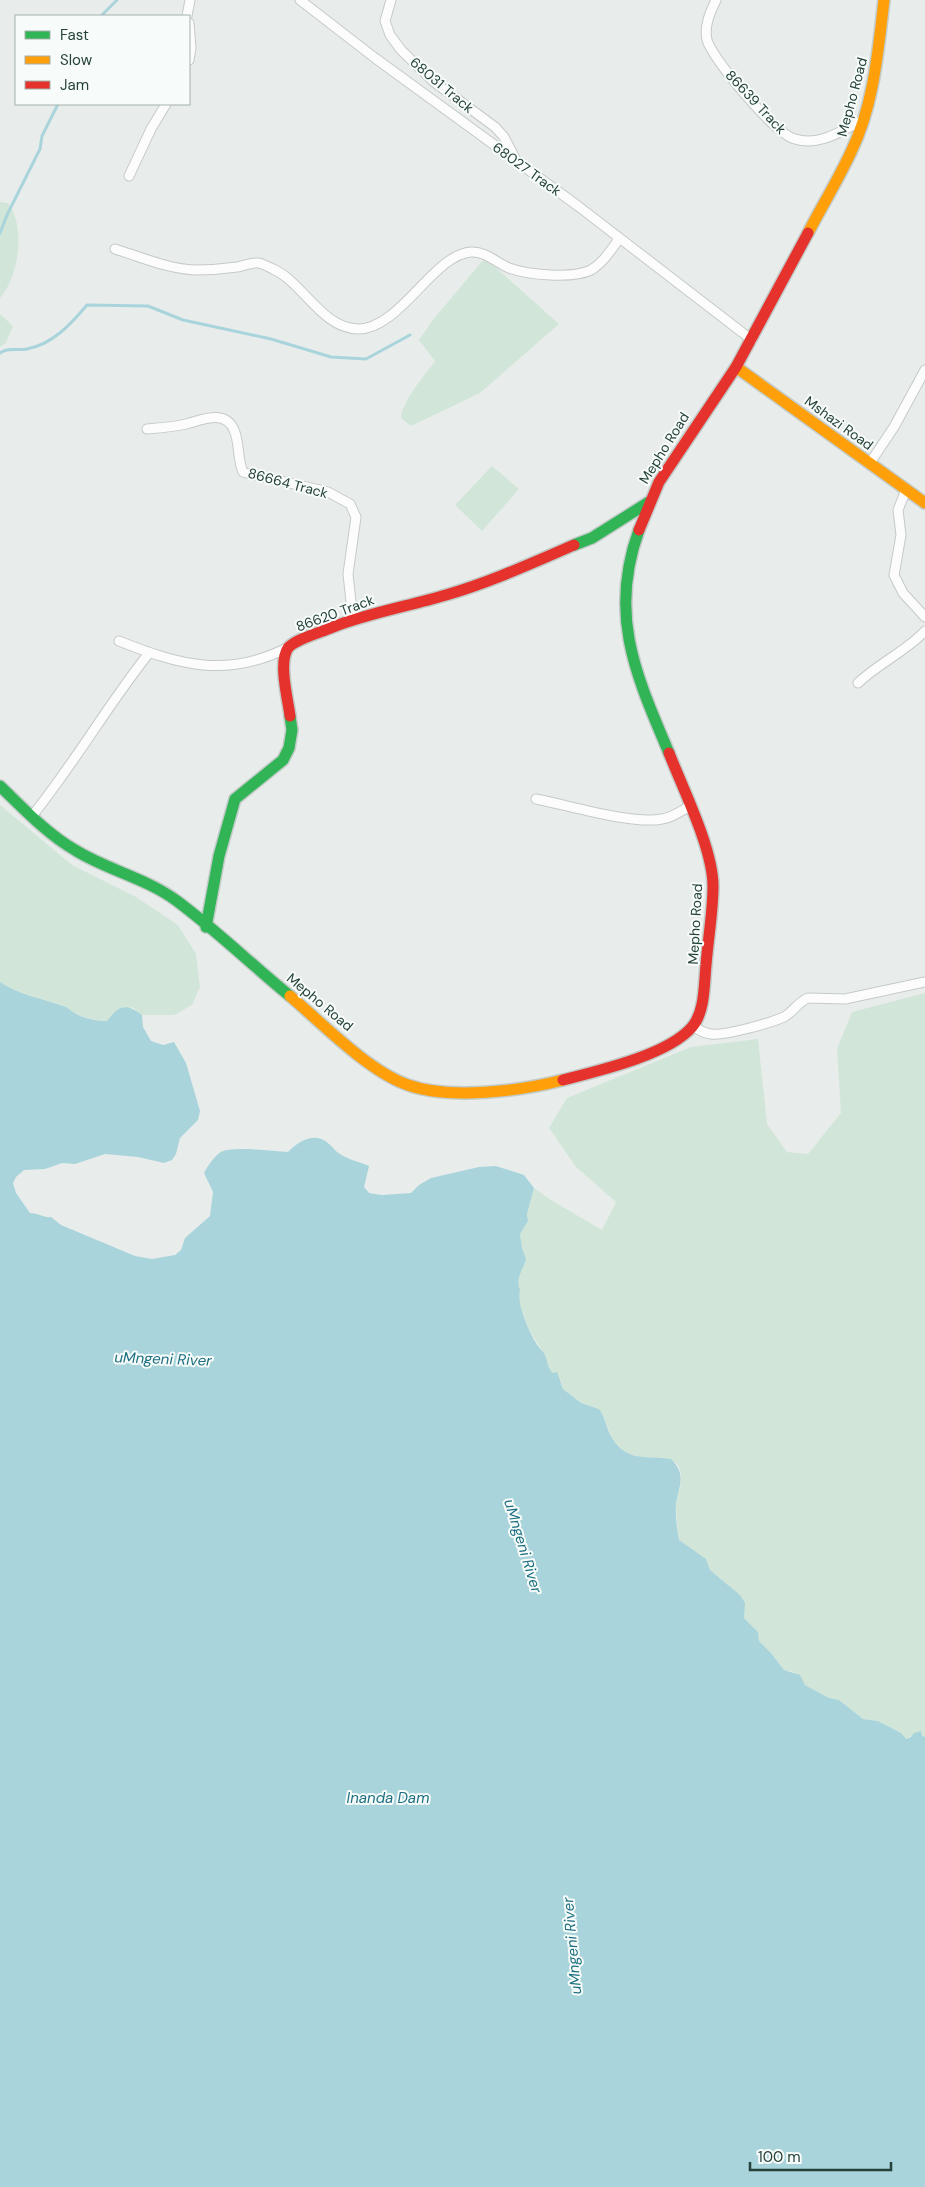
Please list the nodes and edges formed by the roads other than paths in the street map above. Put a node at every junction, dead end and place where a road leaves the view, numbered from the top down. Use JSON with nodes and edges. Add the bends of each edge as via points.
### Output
{"nodes":[{"id":1,"x":190,"y":0,"type":"edge"},
{"id":2,"x":300,"y":0,"type":"edge"},
{"id":3,"x":391,"y":0,"type":"edge"},
{"id":4,"x":716,"y":0,"type":"edge"},
{"id":5,"x":884,"y":0,"type":"edge"},
{"id":6,"x":188,"y":15,"type":"edge"},
{"id":7,"x":190,"y":36,"type":"edge"},
{"id":8,"x":190,"y":54,"type":"edge"},
{"id":9,"x":165,"y":105,"type":"edge"},
{"id":10,"x":863,"y":120,"type":"junction"},
{"id":11,"x":518,"y":162,"type":"junction"},
{"id":12,"x":129,"y":176,"type":"dead end"},
{"id":13,"x":619,"y":239,"type":"junction"},
{"id":14,"x":115,"y":248,"type":"dead end"},
{"id":15,"x":752,"y":340,"type":"junction"},
{"id":16,"x":736,"y":367,"type":"junction"},
{"id":17,"x":925,"y":370,"type":"edge"},
{"id":18,"x":147,"y":429,"type":"dead end"},
{"id":19,"x":870,"y":463,"type":"junction"},
{"id":20,"x":906,"y":490,"type":"junction"},
{"id":21,"x":649,"y":502,"type":"junction"},
{"id":22,"x":925,"y":503,"type":"edge"},
{"id":23,"x":925,"y":617,"type":"edge"},
{"id":24,"x":353,"y":620,"type":"junction"},
{"id":25,"x":925,"y":631,"type":"edge"},
{"id":26,"x":119,"y":641,"type":"dead end"},
{"id":27,"x":289,"y":647,"type":"junction"},
{"id":28,"x":149,"y":653,"type":"junction"},
{"id":29,"x":858,"y":683,"type":"dead end"},
{"id":30,"x":0,"y":786,"type":"edge"},
{"id":31,"x":536,"y":799,"type":"dead end"},
{"id":32,"x":690,"y":806,"type":"junction"},
{"id":33,"x":32,"y":816,"type":"junction"},
{"id":34,"x":206,"y":926,"type":"junction"},
{"id":35,"x":925,"y":982,"type":"edge"},
{"id":36,"x":693,"y":1026,"type":"junction"}],
"edges":[{"from":1,"to":6,"type":"street"},
{"from":2,"to":11,"type":"street","name":"68027 Track"},
{"from":3,"to":11,"type":"street","name":"68031 Track","via":[[385,21],[390,36],[434,82],[495,127]]},
{"from":4,"to":10,"type":"street","name":"86639 Track","via":[[706,23],[712,50],[725,71],[785,134],[795,140],[810,141],[829,137]]},
{"from":5,"to":10,"type":"street","name":"Mepho Road","via":[[877,65]]},
{"from":7,"to":8,"type":"street"},
{"from":9,"to":12,"type":"street"},
{"from":10,"to":15,"type":"street","name":"Mepho Road","via":[[852,152]]},
{"from":11,"to":13,"type":"street","name":"68027 Track"},
{"from":13,"to":14,"type":"street","via":[[602,261],[591,270],[578,274],[524,271],[479,253],[464,254],[452,259],[403,305],[370,327],[359,329],[350,328],[322,312],[284,274],[259,263],[219,270],[193,270],[172,267]]},
{"from":13,"to":15,"type":"street","name":"68027 Track"},
{"from":15,"to":16,"type":"street","name":"Mepho Road"},
{"from":16,"to":19,"type":"street","name":"Mshazi Road"},
{"from":16,"to":21,"type":"street","name":"Mepho Road","via":[[664,474]]},
{"from":17,"to":19,"type":"street"},
{"from":18,"to":24,"type":"street","name":"86664 Track","via":[[209,418],[224,419],[231,423],[236,433],[243,472],[328,492],[350,504],[356,517],[348,574]]},
{"from":19,"to":20,"type":"street","name":"Mshazi Road"},
{"from":20,"to":22,"type":"street","name":"Mshazi Road"},
{"from":20,"to":23,"type":"street","via":[[898,510],[901,535],[894,575],[903,593]]},
{"from":21,"to":24,"type":"street","name":"86620 Track","via":[[592,538],[491,581]]},
{"from":21,"to":32,"type":"street","name":"Mepho Road","via":[[625,586],[629,646],[648,705]]},
{"from":24,"to":27,"type":"street","name":"86620 Track"},
{"from":25,"to":29,"type":"street"},
{"from":26,"to":28,"type":"street"},
{"from":27,"to":28,"type":"street","via":[[268,658],[209,667]]},
{"from":27,"to":34,"type":"street","name":"86620 Track","via":[[284,658],[292,730],[289,748],[283,760],[235,799],[219,856]]},
{"from":28,"to":33,"type":"street"},
{"from":30,"to":33,"type":"street","name":"Mepho Road"},
{"from":31,"to":32,"type":"street","via":[[649,821],[672,817]]},
{"from":32,"to":36,"type":"street","name":"Mepho Road","via":[[708,853],[713,886],[706,986]]},
{"from":33,"to":34,"type":"street","name":"Mepho Road","via":[[74,850],[149,884],[176,900]]},
{"from":34,"to":36,"type":"street","name":"Mepho Road","via":[[380,1071],[406,1085],[430,1091],[462,1093],[560,1082],[661,1049],[678,1040]]},
{"from":35,"to":36,"type":"street","via":[[845,999],[808,998],[784,1017],[726,1033],[710,1034]]}]}
